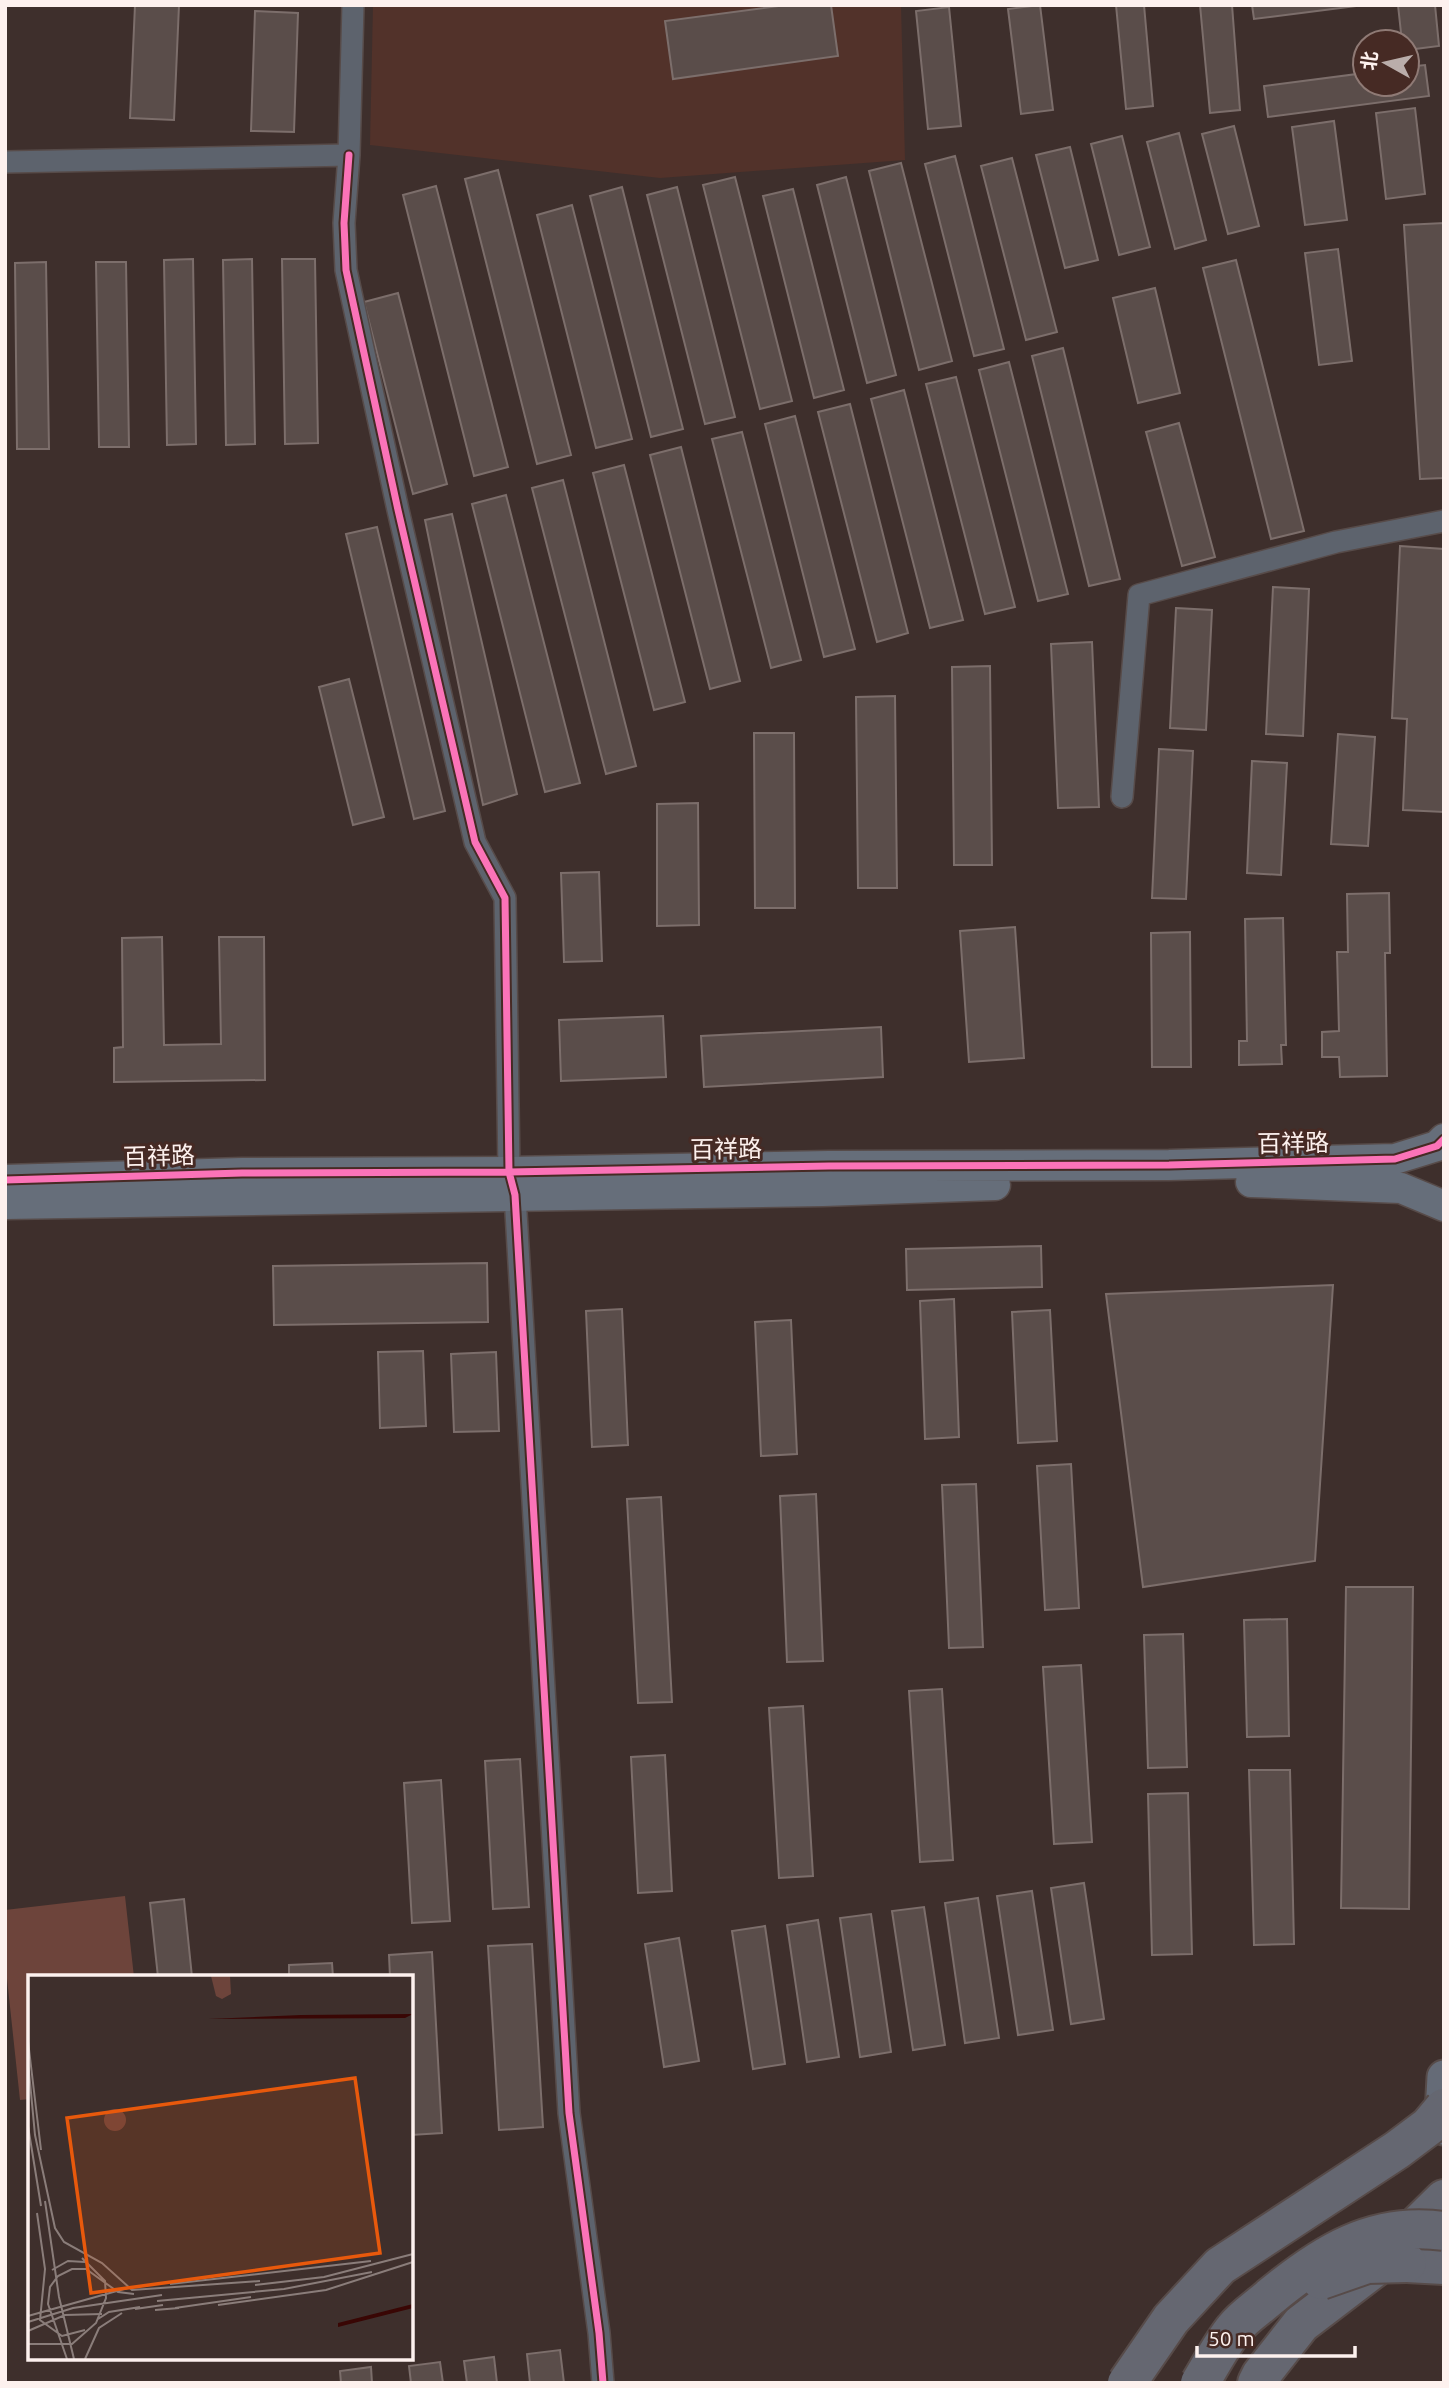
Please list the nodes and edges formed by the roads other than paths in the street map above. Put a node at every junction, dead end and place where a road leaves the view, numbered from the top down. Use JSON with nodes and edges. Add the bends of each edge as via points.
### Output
{"nodes":[{"id":1,"x":353,"y":5,"type":"edge"},
{"id":2,"x":349,"y":155,"type":"junction"},
{"id":3,"x":5,"y":162,"type":"edge"},
{"id":4,"x":1444,"y":521,"type":"edge"},
{"id":5,"x":1122,"y":797,"type":"dead end"},
{"id":6,"x":1444,"y":1139,"type":"edge"},
{"id":7,"x":5,"y":1180,"type":"edge"},
{"id":8,"x":512,"y":1184,"type":"junction"},
{"id":9,"x":5,"y":1204,"type":"edge"},
{"id":10,"x":1444,"y":1206,"type":"edge"},
{"id":11,"x":1444,"y":2077,"type":"edge"},
{"id":12,"x":1444,"y":2108,"type":"edge"},
{"id":13,"x":1444,"y":2128,"type":"edge"},
{"id":14,"x":1444,"y":2199,"type":"edge"},
{"id":15,"x":1444,"y":2231,"type":"edge"},
{"id":16,"x":1444,"y":2265,"type":"edge"},
{"id":17,"x":603,"y":2383,"type":"edge"},
{"id":18,"x":1127,"y":2383,"type":"edge"},
{"id":19,"x":1180,"y":2383,"type":"edge"},
{"id":20,"x":1200,"y":2383,"type":"edge"},
{"id":21,"x":1257,"y":2383,"type":"edge"}],
"edges":[{"from":1,"to":2,"type":"street"},
{"from":2,"to":3,"type":"street"},
{"from":2,"to":8,"type":"street","via":[[346,270],[475,842],[505,898]]},
{"from":4,"to":5,"type":"street","via":[[1336,542],[1139,595]]},
{"from":6,"to":8,"type":"street","name":"百祥路","via":[[1437,1146],[1395,1159],[829,1166]]},
{"from":7,"to":8,"type":"street","name":"百祥路","via":[[242,1173]]},
{"from":8,"to":9,"type":"street","name":"百祥路"},
{"from":8,"to":10,"type":"street","name":"百祥路","via":[[823,1191],[1175,1179],[1401,1188]]},
{"from":8,"to":17,"type":"street","via":[[569,2113]]},
{"from":11,"to":13,"type":"main road"},
{"from":12,"to":18,"type":"highway","bridge":true,"via":[[1397,2150],[1220,2266],[1171,2319]]},
{"from":14,"to":21,"type":"highway","bridge":true,"via":[[1373,2269],[1301,2324]]},
{"from":15,"to":20,"type":"highway","bridge":true,"via":[[1369,2235],[1297,2274],[1235,2327]]},
{"from":16,"to":19,"type":"highway","bridge":true,"via":[[1367,2264],[1274,2300],[1197,2359]]}]}
